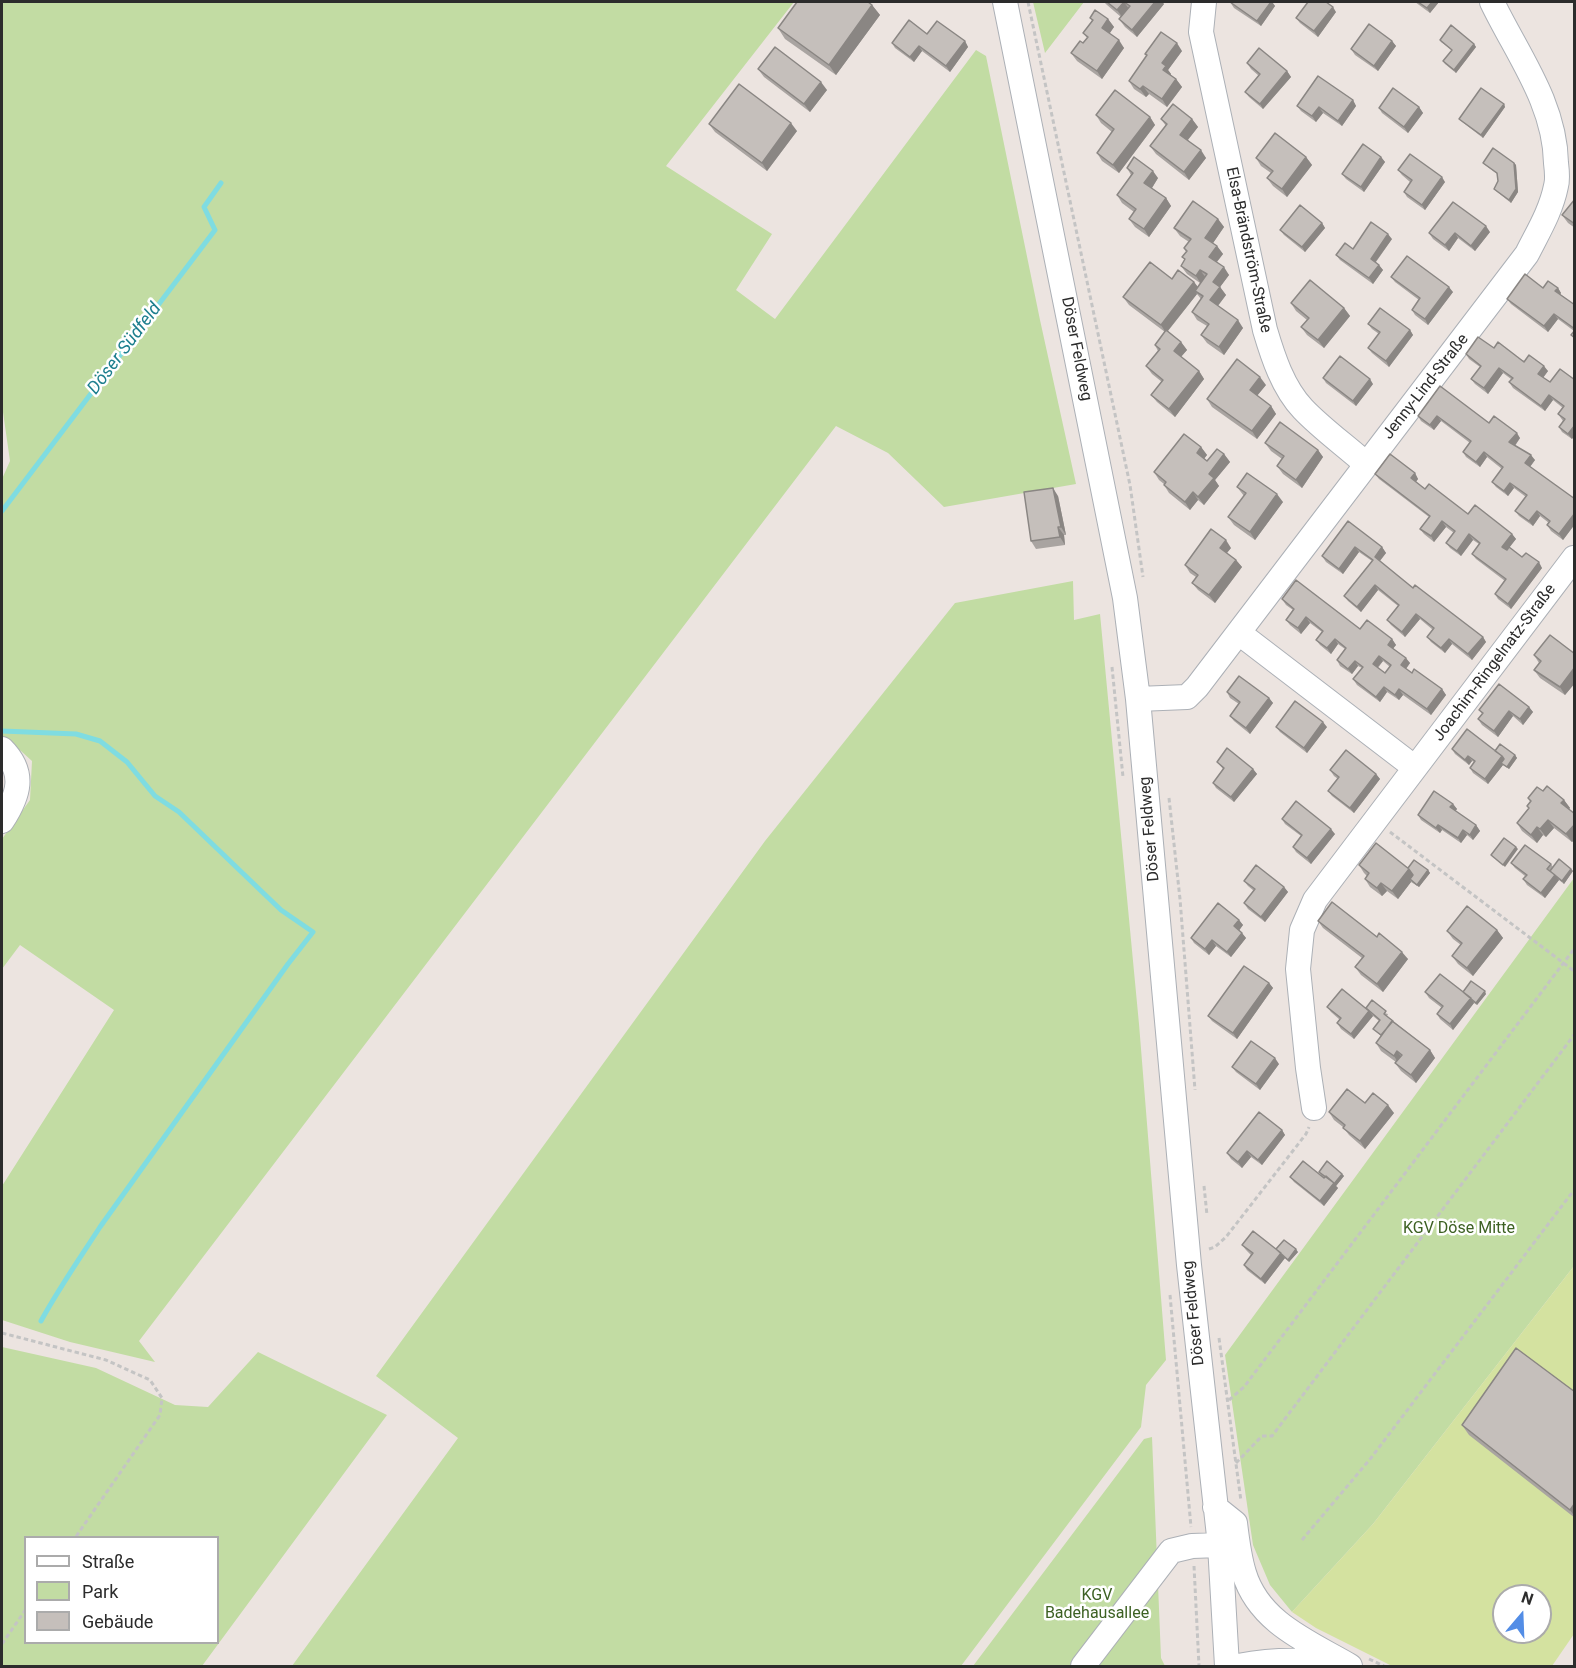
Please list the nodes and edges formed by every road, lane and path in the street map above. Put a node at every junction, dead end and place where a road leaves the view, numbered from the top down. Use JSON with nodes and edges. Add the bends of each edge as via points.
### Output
{"nodes":[{"id":1,"x":1005,"y":2,"type":"edge"},
{"id":2,"x":1204,"y":2,"type":"edge"},
{"id":3,"x":1491,"y":2,"type":"edge"},
{"id":4,"x":1566,"y":185,"type":"edge"},
{"id":5,"x":1366,"y":464,"type":"junction"},
{"id":6,"x":1575,"y":558,"type":"edge"},
{"id":7,"x":1239,"y":633,"type":"junction"},
{"id":8,"x":1111,"y":657,"type":"dead end"},
{"id":9,"x":1138,"y":699,"type":"junction"},
{"id":10,"x":2,"y":749,"type":"edge"},
{"id":11,"x":1414,"y":767,"type":"junction"},
{"id":12,"x":1124,"y":788,"type":"dead end"},
{"id":13,"x":1374,"y":820,"type":"junction"},
{"id":14,"x":2,"y":821,"type":"edge"},
{"id":15,"x":1575,"y":949,"type":"edge"},
{"id":16,"x":1564,"y":963,"type":"junction"},
{"id":17,"x":1575,"y":971,"type":"edge"},
{"id":18,"x":1575,"y":1035,"type":"edge"},
{"id":19,"x":1314,"y":1108,"type":"joint"},
{"id":20,"x":1575,"y":1190,"type":"edge"},
{"id":21,"x":1209,"y":1250,"type":"dead end"},
{"id":22,"x":1170,"y":1291,"type":"dead end"},
{"id":23,"x":2,"y":1333,"type":"edge"},
{"id":24,"x":1215,"y":1507,"type":"junction"},
{"id":25,"x":76,"y":1536,"type":"edge"},
{"id":26,"x":1302,"y":1540,"type":"dead end"},
{"id":27,"x":1220,"y":1545,"type":"junction"},
{"id":28,"x":1192,"y":1546,"type":"junction"},
{"id":29,"x":24,"y":1612,"type":"edge"},
{"id":30,"x":2,"y":1644,"type":"edge"},
{"id":31,"x":1083,"y":1666,"type":"edge"},
{"id":32,"x":1199,"y":1666,"type":"edge"},
{"id":33,"x":1227,"y":1666,"type":"edge"},
{"id":34,"x":1238,"y":1666,"type":"edge"},
{"id":35,"x":1340,"y":1666,"type":"edge"},
{"id":36,"x":1350,"y":1666,"type":"edge"}],
"edges":[{"from":1,"to":9,"type":"street","name":"Döser Feldweg","via":[[1125,598]]},
{"from":2,"to":5,"type":"street","name":"Elsa-Brändström-Straße","via":[[1201,32],[1272,354],[1302,409]]},
{"from":3,"to":4,"type":"street","name":"Jenny-Lind-Straße","via":[[1531,73],[1548,115]]},
{"from":4,"to":5,"type":"street","name":"Jenny-Lind-Straße","via":[[1527,254]]},
{"from":5,"to":7,"type":"street","name":"Jenny-Lind-Straße"},
{"from":6,"to":11,"type":"street","name":"Joachim-Ringelnatz-Straße"},
{"from":7,"to":9,"type":"street","name":"Jenny-Lind-Straße","via":[[1187,696]]},
{"from":7,"to":11,"type":"street"},
{"from":8,"to":12,"type":"path"},
{"from":9,"to":24,"type":"street","name":"Döser Feldweg"},
{"from":10,"to":14,"type":"street","via":[[17,771],[18,786]]},
{"from":11,"to":13,"type":"street","name":"Joachim-Ringelnatz-Straße"},
{"from":13,"to":16,"type":"path"},
{"from":13,"to":19,"type":"street","name":"Joachim-Ringelnatz-Straße","via":[[1315,900],[1302,930],[1298,978]]},
{"from":15,"to":16,"type":"path"},
{"from":16,"to":17,"type":"path"},
{"from":16,"to":18,"type":"path","via":[[1244,1387],[1229,1400],[1236,1463],[1262,1436],[1272,1437]]},
{"from":19,"to":21,"type":"path","via":[[1306,1134],[1226,1237]]},
{"from":20,"to":26,"type":"path","via":[[1371,1458]]},
{"from":22,"to":28,"type":"path"},
{"from":23,"to":25,"type":"path","via":[[106,1360],[150,1380],[162,1398],[160,1415]]},
{"from":24,"to":27,"type":"street","name":"Döser Feldweg"},
{"from":24,"to":36,"type":"street","via":[[1235,1523],[1244,1575],[1264,1611],[1288,1631]]},
{"from":27,"to":28,"type":"street"},
{"from":27,"to":33,"type":"street","name":"Döser Feldweg"},
{"from":28,"to":31,"type":"street","via":[[1171,1551]]},
{"from":28,"to":32,"type":"path"},
{"from":29,"to":30,"type":"path"},
{"from":34,"to":35,"type":"street","via":[[1284,1660]]}]}
